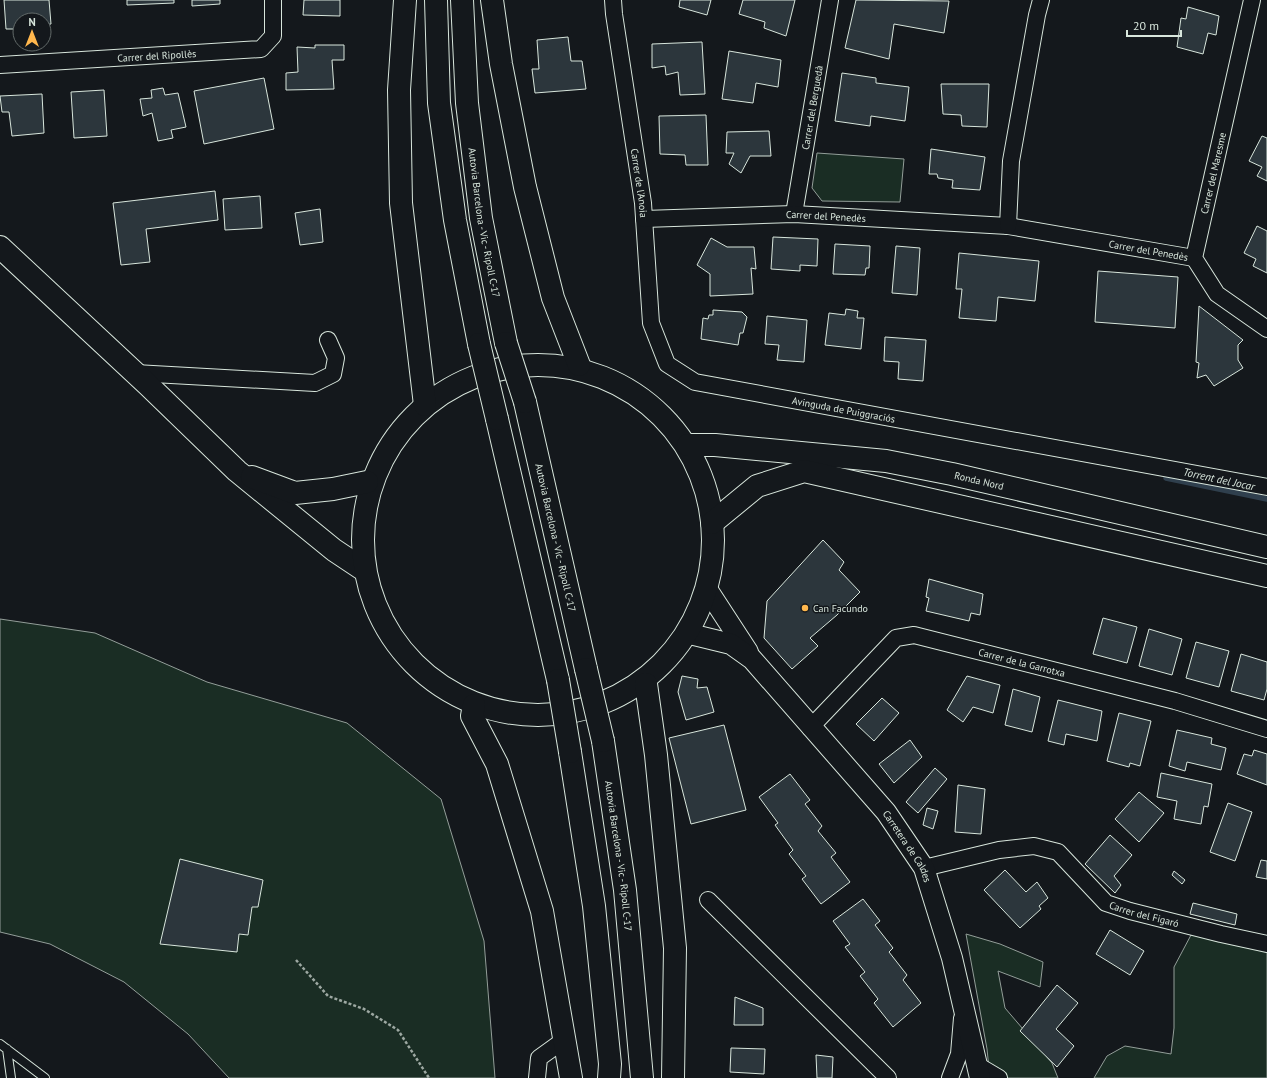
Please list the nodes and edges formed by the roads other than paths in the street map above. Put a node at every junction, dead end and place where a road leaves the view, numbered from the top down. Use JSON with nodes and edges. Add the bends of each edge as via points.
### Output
{"nodes":[{"id":1,"x":273,"y":0,"type":"edge"},
{"id":2,"x":405,"y":0,"type":"edge"},
{"id":3,"x":436,"y":0,"type":"edge"},
{"id":4,"x":462,"y":0,"type":"edge"},
{"id":5,"x":492,"y":0,"type":"edge"},
{"id":6,"x":613,"y":0,"type":"edge"},
{"id":7,"x":830,"y":0,"type":"edge"},
{"id":8,"x":1041,"y":0,"type":"edge"},
{"id":9,"x":1252,"y":0,"type":"edge"},
{"id":10,"x":0,"y":65,"type":"edge"},
{"id":11,"x":794,"y":214,"type":"junction"},
{"id":12,"x":644,"y":219,"type":"junction"},
{"id":13,"x":1008,"y":226,"type":"junction"},
{"id":14,"x":0,"y":247,"type":"edge"},
{"id":15,"x":1194,"y":258,"type":"junction"},
{"id":16,"x":1261,"y":325,"type":"edge"},
{"id":17,"x":328,"y":340,"type":"dead end"},
{"id":18,"x":667,"y":364,"type":"joint"},
{"id":19,"x":580,"y":365,"type":"junction"},
{"id":20,"x":135,"y":373,"type":"junction"},
{"id":21,"x":425,"y":405,"type":"junction"},
{"id":22,"x":688,"y":445,"type":"junction"},
{"id":23,"x":236,"y":471,"type":"junction"},
{"id":24,"x":367,"y":482,"type":"junction"},
{"id":25,"x":1267,"y":487,"type":"edge"},
{"id":26,"x":712,"y":524,"type":"junction"},
{"id":27,"x":1267,"y":547,"type":"edge"},
{"id":28,"x":361,"y":568,"type":"junction"},
{"id":29,"x":1267,"y":576,"type":"edge"},
{"id":30,"x":707,"y":589,"type":"junction"},
{"id":31,"x":690,"y":634,"type":"junction"},
{"id":32,"x":752,"y":659,"type":"junction"},
{"id":33,"x":646,"y":684,"type":"junction"},
{"id":34,"x":474,"y":705,"type":"junction"},
{"id":35,"x":810,"y":728,"type":"junction"},
{"id":36,"x":1267,"y":729,"type":"edge"},
{"id":37,"x":924,"y":868,"type":"junction"},
{"id":38,"x":708,"y":900,"type":"dead end"},
{"id":39,"x":1267,"y":944,"type":"edge"},
{"id":40,"x":964,"y":1006,"type":"junction"},
{"id":41,"x":564,"y":1040,"type":"junction"},
{"id":42,"x":4,"y":1047,"type":"edge"},
{"id":43,"x":979,"y":1071,"type":"edge"},
{"id":44,"x":11,"y":1078,"type":"edge"},
{"id":45,"x":45,"y":1078,"type":"edge"},
{"id":46,"x":537,"y":1078,"type":"edge"},
{"id":47,"x":571,"y":1078,"type":"edge"},
{"id":48,"x":609,"y":1078,"type":"edge"},
{"id":49,"x":642,"y":1078,"type":"edge"},
{"id":50,"x":672,"y":1078,"type":"edge"},
{"id":51,"x":888,"y":1078,"type":"edge"},
{"id":52,"x":950,"y":1078,"type":"edge"},
{"id":53,"x":999,"y":1078,"type":"edge"}],
"edges":[{"from":1,"to":10,"type":"street","name":"Carrer del Ripollès","via":[[273,36],[261,49]]},
{"from":2,"to":21,"type":"main road","via":[[399,90],[401,202]]},
{"from":3,"to":48,"type":"main road","bridge":true,"via":[[439,103],[454,220],[479,344],[558,680],[594,906],[610,1064]]},
{"from":4,"to":49,"type":"main road","name":"Autovia Barcelona - Vic - Ripoll C-17","bridge":true,"via":[[467,103],[480,210],[506,342],[525,402],[602,742],[625,890]]},
{"from":5,"to":19,"type":"main road","via":[[501,64],[525,187],[553,298]]},
{"from":6,"to":12,"type":"street","name":"Carrer de l'Anoia"},
{"from":7,"to":11,"type":"street","name":"Carrer del Berguedà"},
{"from":8,"to":13,"type":"street","via":[[1011,161]]},
{"from":9,"to":15,"type":"street","name":"Carrer del Maresme"},
{"from":11,"to":12,"type":"street","name":"Carrer del Penedès"},
{"from":11,"to":13,"type":"street","name":"Carrer del Penedès"},
{"from":12,"to":18,"type":"street","name":"Carrer de l'Anoia","via":[[651,323]]},
{"from":13,"to":15,"type":"street","name":"Carrer del Penedès"},
{"from":14,"to":20,"type":"main road"},
{"from":15,"to":16,"type":"street","via":[[1217,294]]},
{"from":17,"to":20,"type":"street","via":[[336,358],[333,374],[315,383]]},
{"from":18,"to":25,"type":"street","name":"Avinguda de Puiggraciós","via":[[695,382]]},
{"from":19,"to":21,"type":"main road","via":[[553,363],[499,368],[455,386]]},
{"from":19,"to":22,"type":"main road","via":[[642,401]]},
{"from":20,"to":23,"type":"main road"},
{"from":21,"to":24,"type":"main road","via":[[402,426],[386,447]]},
{"from":22,"to":26,"type":"main road","via":[[707,489]]},
{"from":22,"to":27,"type":"main road","name":"Ronda Nord","via":[[715,445],[886,461]]},
{"from":23,"to":24,"type":"main road","via":[[295,493],[333,490]]},
{"from":23,"to":28,"type":"main road","via":[[351,563]]},
{"from":24,"to":28,"type":"main road","via":[[363,504]]},
{"from":26,"to":29,"type":"main road","via":[[757,486],[804,471]]},
{"from":26,"to":30,"type":"main road"},
{"from":28,"to":34,"type":"main road","via":[[390,625],[418,660],[445,686]]},
{"from":30,"to":31,"type":"main road"},
{"from":30,"to":32,"type":"street"},
{"from":31,"to":32,"type":"street","via":[[731,644]]},
{"from":31,"to":33,"type":"main road"},
{"from":32,"to":35,"type":"street","name":"Carretera de Caldes","via":[[790,701]]},
{"from":33,"to":34,"type":"main road","via":[[604,710],[579,716],[547,718],[512,714]]},
{"from":33,"to":50,"type":"main road","via":[[657,763],[676,948]]},
{"from":34,"to":41,"type":"main road","via":[[472,716],[497,764],[542,911]]},
{"from":35,"to":36,"type":"street","name":"Carrer de la Garrotxa","via":[[896,638],[914,636],[1175,701]]},
{"from":35,"to":37,"type":"street","name":"Carretera de Caldes","via":[[886,812]]},
{"from":37,"to":39,"type":"street","name":"Carrer del Figaró","via":[[999,850],[1034,846],[1058,852],[1106,903]]},
{"from":37,"to":40,"type":"street","name":"Carretera de Caldes"},
{"from":38,"to":51,"type":"street"},
{"from":40,"to":43,"type":"street","name":"Carretera de Caldes"},
{"from":40,"to":52,"type":"street","via":[[959,1054]]},
{"from":41,"to":46,"type":"street","via":[[540,1058]]},
{"from":41,"to":47,"type":"main road"},
{"from":42,"to":44,"type":"lane"},
{"from":42,"to":45,"type":"lane"},
{"from":43,"to":53,"type":"street"}]}
